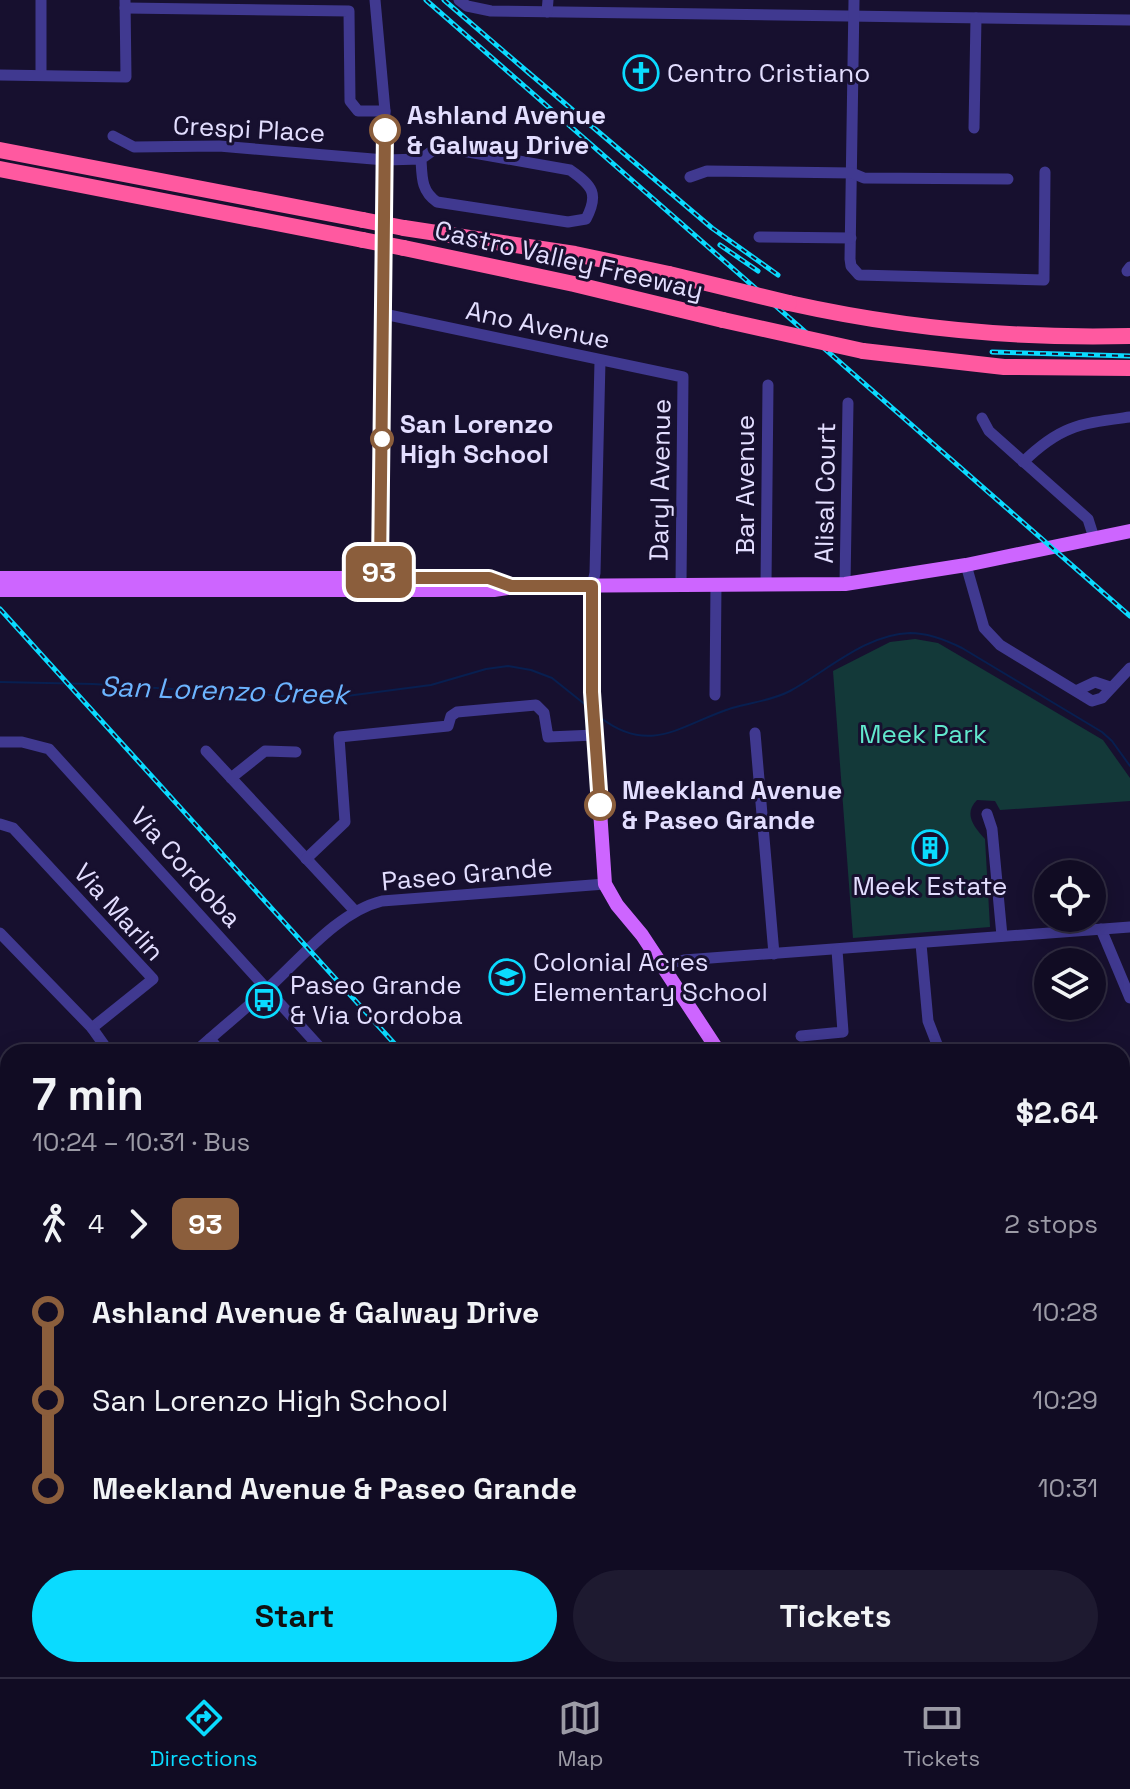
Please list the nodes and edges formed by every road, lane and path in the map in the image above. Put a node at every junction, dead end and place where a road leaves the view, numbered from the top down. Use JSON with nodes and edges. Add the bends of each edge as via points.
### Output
{"nodes":[{"id":1,"x":41,"y":0,"type":"edge"},
{"id":2,"x":375,"y":0,"type":"edge"},
{"id":3,"x":459,"y":0,"type":"edge"},
{"id":4,"x":854,"y":0,"type":"edge"},
{"id":5,"x":125,"y":4,"type":"edge"},
{"id":6,"x":324,"y":4,"type":"edge"},
{"id":7,"x":214,"y":5,"type":"edge"},
{"id":8,"x":548,"y":6,"type":"edge"},
{"id":9,"x":854,"y":16,"type":"junction"},
{"id":10,"x":976,"y":18,"type":"junction"},
{"id":11,"x":1130,"y":20,"type":"edge"},
{"id":12,"x":0,"y":75,"type":"edge"},
{"id":13,"x":41,"y":75,"type":"junction"},
{"id":14,"x":385,"y":111,"type":"junction"},
{"id":15,"x":974,"y":128,"type":"dead end"},
{"id":16,"x":113,"y":136,"type":"dead end"},
{"id":17,"x":0,"y":150,"type":"edge"},
{"id":18,"x":421,"y":159,"type":"junction"},
{"id":19,"x":385,"y":160,"type":"junction"},
{"id":20,"x":0,"y":169,"type":"edge"},
{"id":21,"x":1045,"y":172,"type":"dead end"},
{"id":22,"x":852,"y":173,"type":"junction"},
{"id":23,"x":690,"y":177,"type":"dead end"},
{"id":24,"x":1008,"y":179,"type":"dead end"},
{"id":25,"x":759,"y":237,"type":"dead end"},
{"id":26,"x":851,"y":238,"type":"junction"},
{"id":27,"x":384,"y":314,"type":"junction"},
{"id":28,"x":1130,"y":336,"type":"edge"},
{"id":29,"x":600,"y":361,"type":"junction"},
{"id":30,"x":1130,"y":368,"type":"edge"},
{"id":31,"x":683,"y":377,"type":"joint"},
{"id":32,"x":768,"y":385,"type":"dead end"},
{"id":33,"x":848,"y":403,"type":"dead end"},
{"id":34,"x":1130,"y":417,"type":"edge"},
{"id":35,"x":982,"y":418,"type":"dead end"},
{"id":36,"x":1023,"y":462,"type":"junction"},
{"id":37,"x":1130,"y":531,"type":"edge"},
{"id":38,"x":1094,"y":538,"type":"junction"},
{"id":39,"x":966,"y":565,"type":"junction"},
{"id":40,"x":10,"y":582,"type":"edge"},
{"id":41,"x":375,"y":584,"type":"junction"},
{"id":42,"x":681,"y":584,"type":"junction"},
{"id":43,"x":716,"y":584,"type":"junction"},
{"id":44,"x":766,"y":584,"type":"junction"},
{"id":45,"x":845,"y":584,"type":"junction"},
{"id":46,"x":592,"y":586,"type":"junction"},
{"id":47,"x":0,"y":590,"type":"edge"},
{"id":48,"x":1130,"y":668,"type":"edge"},
{"id":49,"x":715,"y":695,"type":"dead end"},
{"id":50,"x":594,"y":730,"type":"junction"},
{"id":51,"x":755,"y":733,"type":"dead end"},
{"id":52,"x":0,"y":742,"type":"edge"},
{"id":53,"x":206,"y":751,"type":"dead end"},
{"id":54,"x":296,"y":752,"type":"dead end"},
{"id":55,"x":231,"y":778,"type":"junction"},
{"id":56,"x":987,"y":814,"type":"dead end"},
{"id":57,"x":0,"y":824,"type":"edge"},
{"id":58,"x":306,"y":859,"type":"junction"},
{"id":59,"x":605,"y":884,"type":"junction"},
{"id":60,"x":355,"y":911,"type":"junction"},
{"id":61,"x":1130,"y":927,"type":"edge"},
{"id":62,"x":1106,"y":929,"type":"edge"},
{"id":63,"x":1059,"y":932,"type":"edge"},
{"id":64,"x":1102,"y":932,"type":"edge"},
{"id":65,"x":0,"y":933,"type":"edge"},
{"id":66,"x":1002,"y":936,"type":"junction"},
{"id":67,"x":921,"y":944,"type":"junction"},
{"id":68,"x":837,"y":950,"type":"junction"},
{"id":69,"x":774,"y":954,"type":"junction"},
{"id":70,"x":662,"y":965,"type":"junction"},
{"id":71,"x":267,"y":989,"type":"junction"},
{"id":72,"x":1130,"y":998,"type":"edge"},
{"id":73,"x":92,"y":1028,"type":"junction"},
{"id":74,"x":801,"y":1036,"type":"dead end"},
{"id":75,"x":210,"y":1039,"type":"junction"},
{"id":76,"x":103,"y":1044,"type":"edge"},
{"id":77,"x":204,"y":1044,"type":"edge"},
{"id":78,"x":214,"y":1044,"type":"edge"},
{"id":79,"x":317,"y":1044,"type":"edge"},
{"id":80,"x":714,"y":1044,"type":"edge"},
{"id":81,"x":937,"y":1044,"type":"edge"}],
"edges":[{"from":1,"to":13,"type":"street"},
{"from":2,"to":14,"type":"street"},
{"from":3,"to":8,"type":"street","via":[[491,11]]},
{"from":4,"to":9,"type":"street"},
{"from":5,"to":7,"type":"street"},
{"from":5,"to":13,"type":"street","via":[[126,77]]},
{"from":6,"to":7,"type":"street"},
{"from":6,"to":14,"type":"street","via":[[349,11],[353,106],[358,111]]},
{"from":8,"to":9,"type":"street"},
{"from":9,"to":10,"type":"street"},
{"from":9,"to":22,"type":"street"},
{"from":10,"to":11,"type":"street"},
{"from":10,"to":15,"type":"street"},
{"from":12,"to":13,"type":"street"},
{"from":14,"to":19,"type":"street"},
{"from":16,"to":19,"type":"street","name":"Crespi Place","via":[[134,147],[219,146]]},
{"from":17,"to":28,"type":"highway","name":"Castro Valley Freeway","bridge":true,"via":[[404,228],[575,254],[860,317],[1036,336]]},
{"from":18,"to":18,"type":"street","name":"Crespi Place","via":[[435,149],[457,150],[570,170],[586,181],[594,204],[586,219],[568,222],[437,202],[422,184]]},
{"from":18,"to":19,"type":"street","name":"Crespi Place"},
{"from":19,"to":27,"type":"street"},
{"from":20,"to":30,"type":"highway","name":"Castro Valley Freeway","bridge":true,"via":[[404,248],[863,351],[1004,367]]},
{"from":21,"to":26,"type":"street","via":[[1044,280],[864,277],[850,259]]},
{"from":22,"to":23,"type":"street","via":[[707,171]]},
{"from":22,"to":24,"type":"street","via":[[864,178]]},
{"from":22,"to":26,"type":"street"},
{"from":25,"to":26,"type":"street"},
{"from":27,"to":29,"type":"street","name":"Ano Avenue"},
{"from":27,"to":41,"type":"street","via":[[380,568]]},
{"from":29,"to":31,"type":"street","name":"Ano Avenue"},
{"from":29,"to":46,"type":"street"},
{"from":31,"to":42,"type":"street","name":"Daryl Avenue"},
{"from":32,"to":44,"type":"street","name":"Bar Avenue"},
{"from":33,"to":45,"type":"street","name":"Alisal Court"},
{"from":34,"to":36,"type":"street","via":[[1077,424],[1045,441]]},
{"from":35,"to":36,"type":"street"},
{"from":36,"to":38,"type":"street","via":[[1088,519]]},
{"from":37,"to":38,"type":"main road"},
{"from":38,"to":39,"type":"main road"},
{"from":39,"to":45,"type":"main road"},
{"from":39,"to":48,"type":"street","via":[[984,628],[1000,645],[1092,701],[1102,698]]},
{"from":40,"to":41,"type":"main road"},
{"from":40,"to":47,"type":"main road"},
{"from":41,"to":46,"type":"main road","via":[[494,590]]},
{"from":42,"to":43,"type":"main road"},
{"from":42,"to":46,"type":"main road"},
{"from":43,"to":44,"type":"main road"},
{"from":43,"to":49,"type":"street"},
{"from":44,"to":45,"type":"main road"},
{"from":46,"to":50,"type":"main road"},
{"from":50,"to":58,"type":"street","via":[[548,737],[544,713],[536,705],[457,712],[448,726],[339,737],[345,822]]},
{"from":50,"to":59,"type":"main road"},
{"from":51,"to":69,"type":"street"},
{"from":52,"to":71,"type":"street","name":"Via Cordoba","via":[[49,749]]},
{"from":53,"to":55,"type":"street"},
{"from":54,"to":55,"type":"street","via":[[265,751]]},
{"from":55,"to":58,"type":"street"},
{"from":56,"to":66,"type":"street"},
{"from":57,"to":73,"type":"street","name":"Via Marlin","via":[[13,828],[153,979]]},
{"from":58,"to":60,"type":"street"},
{"from":59,"to":60,"type":"street","name":"Paseo Grande","via":[[382,901]]},
{"from":59,"to":70,"type":"main road"},
{"from":60,"to":71,"type":"street","name":"Paseo Grande"},
{"from":61,"to":62,"type":"street"},
{"from":63,"to":66,"type":"street"},
{"from":64,"to":72,"type":"street"},
{"from":65,"to":73,"type":"street"},
{"from":66,"to":67,"type":"street"},
{"from":67,"to":68,"type":"street"},
{"from":67,"to":81,"type":"street","via":[[928,1021]]},
{"from":68,"to":69,"type":"street"},
{"from":68,"to":74,"type":"street","via":[[843,1032]]},
{"from":69,"to":70,"type":"street"},
{"from":70,"to":80,"type":"main road"},
{"from":71,"to":75,"type":"street","name":"Paseo Grande"},
{"from":71,"to":79,"type":"street","name":"Via Cordoba"},
{"from":73,"to":76,"type":"street"},
{"from":75,"to":77,"type":"street","name":"Paseo Grande"},
{"from":75,"to":78,"type":"street"}]}
